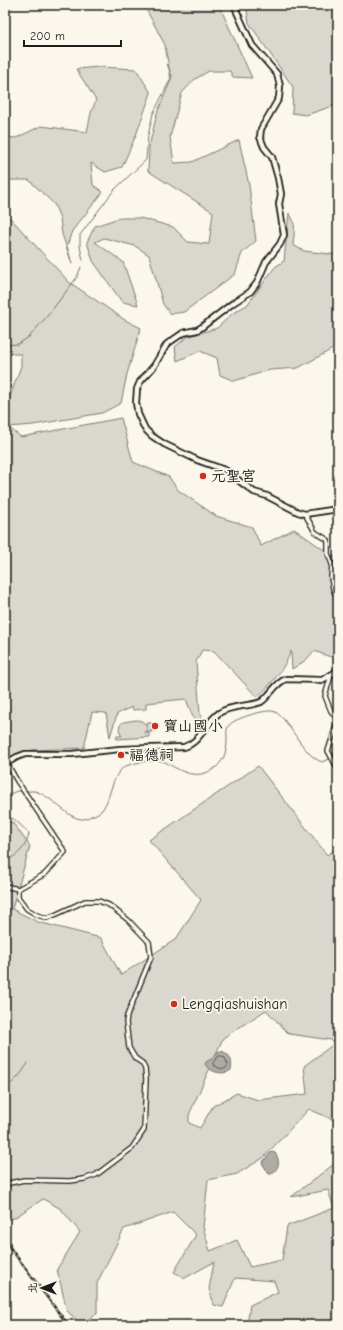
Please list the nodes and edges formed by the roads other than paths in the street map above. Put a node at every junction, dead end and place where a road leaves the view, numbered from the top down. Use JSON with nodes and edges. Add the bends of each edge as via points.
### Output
{"nodes":[{"id":1,"x":235,"y":5,"type":"edge"},
{"id":2,"x":338,"y":509,"type":"edge"},
{"id":3,"x":305,"y":514,"type":"junction"},
{"id":4,"x":338,"y":599,"type":"edge"},
{"id":5,"x":338,"y":638,"type":"edge"},
{"id":6,"x":338,"y":647,"type":"edge"},
{"id":7,"x":338,"y":670,"type":"edge"},
{"id":8,"x":330,"y":675,"type":"junction"},
{"id":9,"x":6,"y":763,"type":"edge"},
{"id":10,"x":338,"y":769,"type":"edge"},
{"id":11,"x":5,"y":886,"type":"edge"},
{"id":12,"x":18,"y":888,"type":"junction"},
{"id":13,"x":5,"y":1184,"type":"edge"}],
"edges":[{"from":1,"to":3,"type":"street","via":[[252,45],[277,74],[280,86],[279,98],[260,135],[272,157],[278,178],[283,240],[266,262],[250,292],[202,327],[183,333],[167,344],[154,366],[140,382],[136,403],[145,429],[164,444],[225,470],[254,492]]},
{"from":2,"to":3,"type":"street"},
{"from":3,"to":4,"type":"street","via":[[315,532],[328,540],[328,554],[332,564],[331,578]]},
{"from":5,"to":6,"type":"street"},
{"from":7,"to":8,"type":"street"},
{"from":8,"to":9,"type":"street","via":[[322,680],[286,679],[261,702],[221,712],[209,722],[195,742],[184,747],[128,748],[72,754],[25,754]]},
{"from":8,"to":10,"type":"street","via":[[325,696],[338,720],[328,752]]},
{"from":9,"to":12,"type":"street","via":[[65,852],[45,874]]},
{"from":11,"to":12,"type":"street"},
{"from":12,"to":13,"type":"street","via":[[18,896],[27,909],[47,918],[85,901],[99,901],[109,905],[149,942],[151,957],[126,1022],[129,1048],[145,1069],[144,1130],[132,1148],[96,1175],[70,1181],[24,1180]]}]}
